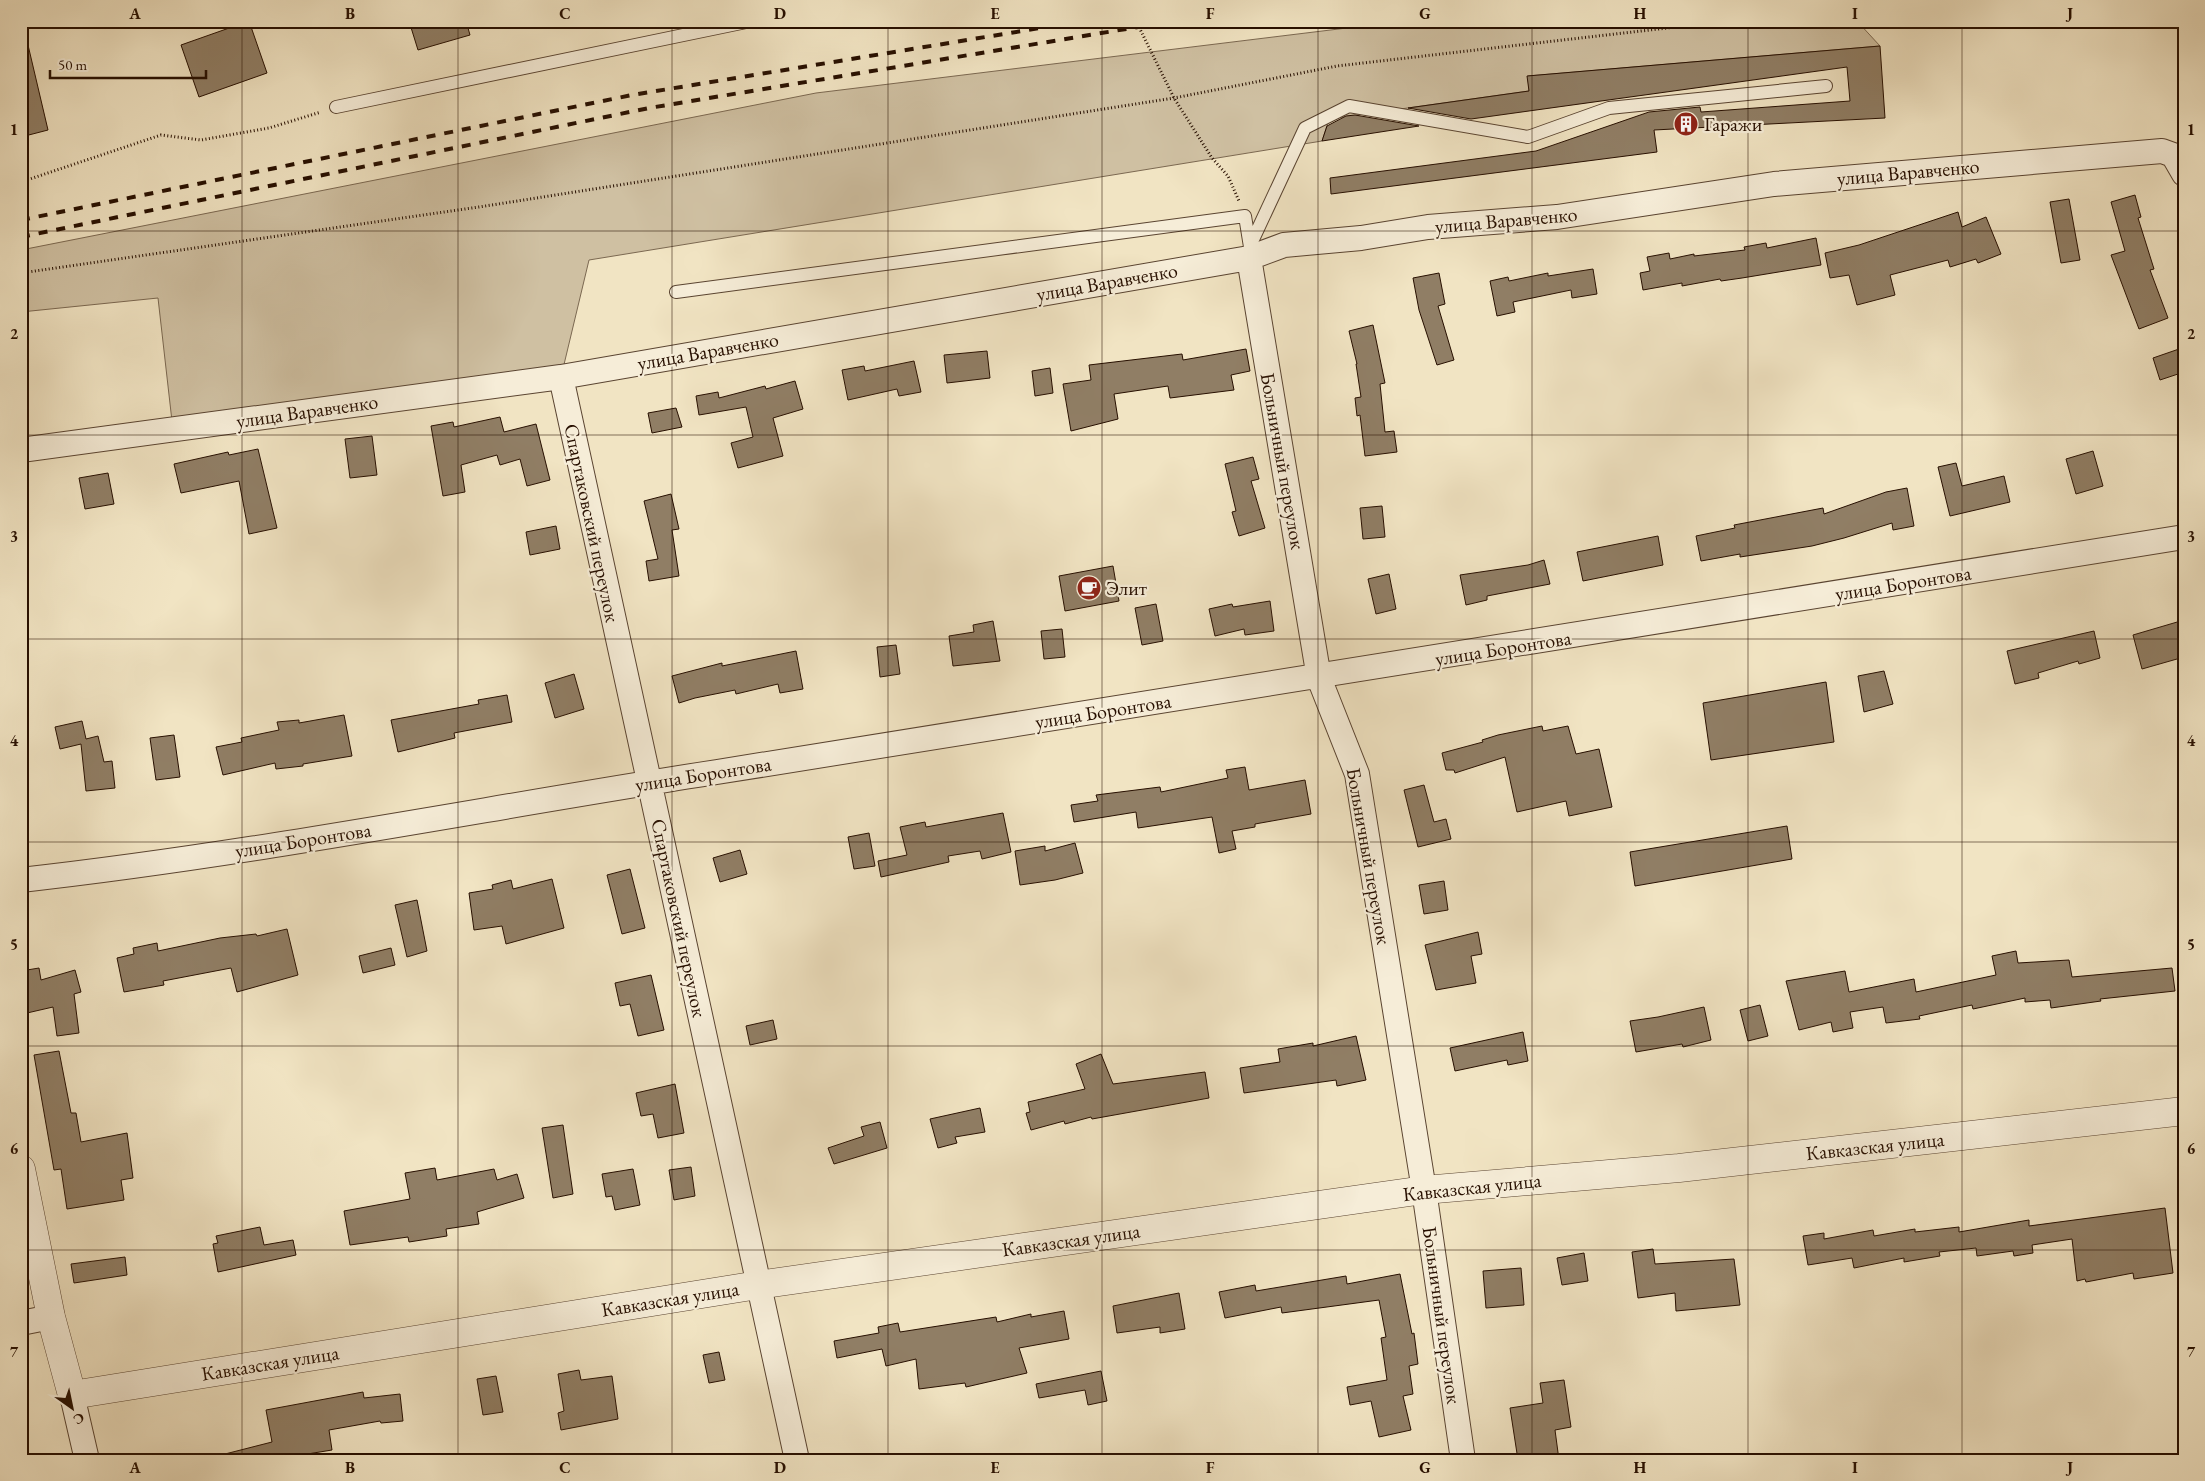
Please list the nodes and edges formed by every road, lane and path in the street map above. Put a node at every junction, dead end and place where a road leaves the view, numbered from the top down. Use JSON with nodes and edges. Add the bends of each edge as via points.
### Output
{"nodes":[{"id":1,"x":750,"y":21,"type":"edge"},
{"id":2,"x":1136,"y":21,"type":"edge"},
{"id":3,"x":1728,"y":21,"type":"edge"},
{"id":4,"x":2167,"y":21,"type":"edge"},
{"id":5,"x":2182,"y":21,"type":"edge"},
{"id":6,"x":2184,"y":28,"type":"edge"},
{"id":7,"x":2184,"y":40,"type":"edge"},
{"id":8,"x":1826,"y":86,"type":"dead end"},
{"id":9,"x":1174,"y":98,"type":"junction"},
{"id":10,"x":336,"y":107,"type":"joint"},
{"id":11,"x":2184,"y":174,"type":"edge"},
{"id":12,"x":21,"y":182,"type":"edge"},
{"id":13,"x":1245,"y":216,"type":"junction"},
{"id":14,"x":1249,"y":252,"type":"junction"},
{"id":15,"x":21,"y":273,"type":"edge"},
{"id":16,"x":676,"y":292,"type":"dead end"},
{"id":17,"x":561,"y":377,"type":"junction"},
{"id":18,"x":21,"y":450,"type":"edge"},
{"id":19,"x":2184,"y":537,"type":"edge"},
{"id":20,"x":1319,"y":678,"type":"junction"},
{"id":21,"x":649,"y":782,"type":"junction"},
{"id":22,"x":21,"y":880,"type":"edge"},
{"id":23,"x":2184,"y":1111,"type":"edge"},
{"id":24,"x":21,"y":1169,"type":"edge"},
{"id":25,"x":1424,"y":1190,"type":"junction"},
{"id":26,"x":758,"y":1285,"type":"junction"},
{"id":27,"x":51,"y":1317,"type":"junction"},
{"id":28,"x":21,"y":1323,"type":"edge"},
{"id":29,"x":72,"y":1395,"type":"junction"},
{"id":30,"x":87,"y":1460,"type":"edge"},
{"id":31,"x":797,"y":1460,"type":"edge"},
{"id":32,"x":1463,"y":1460,"type":"edge"}],
"edges":[{"from":1,"to":10,"type":"lane"},
{"from":2,"to":9,"type":"path"},
{"from":3,"to":9,"type":"path","via":[[1337,66]]},
{"from":4,"to":6,"type":"path"},
{"from":5,"to":6,"type":"path"},
{"from":6,"to":7,"type":"path"},
{"from":8,"to":14,"type":"lane","via":[[1609,108],[1528,137],[1349,106],[1305,128]]},
{"from":9,"to":13,"type":"path","via":[[1212,158],[1228,176]]},
{"from":9,"to":15,"type":"path","via":[[469,208]]},
{"from":10,"to":12,"type":"path","via":[[269,128],[201,140],[161,135]]},
{"from":11,"to":14,"type":"street","name":"улица Варавченко","via":[[2172,155],[2162,151],[1978,166],[1774,184],[1556,217],[1428,227]]},
{"from":13,"to":14,"type":"lane"},
{"from":13,"to":16,"type":"lane"},
{"from":14,"to":17,"type":"street","name":"улица Варавченко"},
{"from":14,"to":20,"type":"street","name":"Больничный переулок"},
{"from":17,"to":18,"type":"street","name":"улица Варавченко"},
{"from":17,"to":21,"type":"street","name":"Спартаковский переулок"},
{"from":19,"to":20,"type":"street","name":"улица Боронтова"},
{"from":20,"to":21,"type":"street","name":"улица Боронтова"},
{"from":20,"to":25,"type":"street","name":"Больничный переулок","via":[[1357,774]]},
{"from":21,"to":22,"type":"street","name":"улица Боронтова","via":[[144,866]]},
{"from":21,"to":26,"type":"street","name":"Спартаковский переулок"},
{"from":23,"to":25,"type":"street","name":"Кавказская улица","via":[[1679,1168]]},
{"from":24,"to":27,"type":"street"},
{"from":25,"to":26,"type":"street","name":"Кавказская улица"},
{"from":25,"to":32,"type":"street","name":"Больничный переулок"},
{"from":26,"to":29,"type":"street","name":"Кавказская улица"},
{"from":26,"to":31,"type":"street","name":"Спартаковский переулок"},
{"from":27,"to":28,"type":"street"},
{"from":27,"to":29,"type":"street"},
{"from":29,"to":30,"type":"street"}]}
